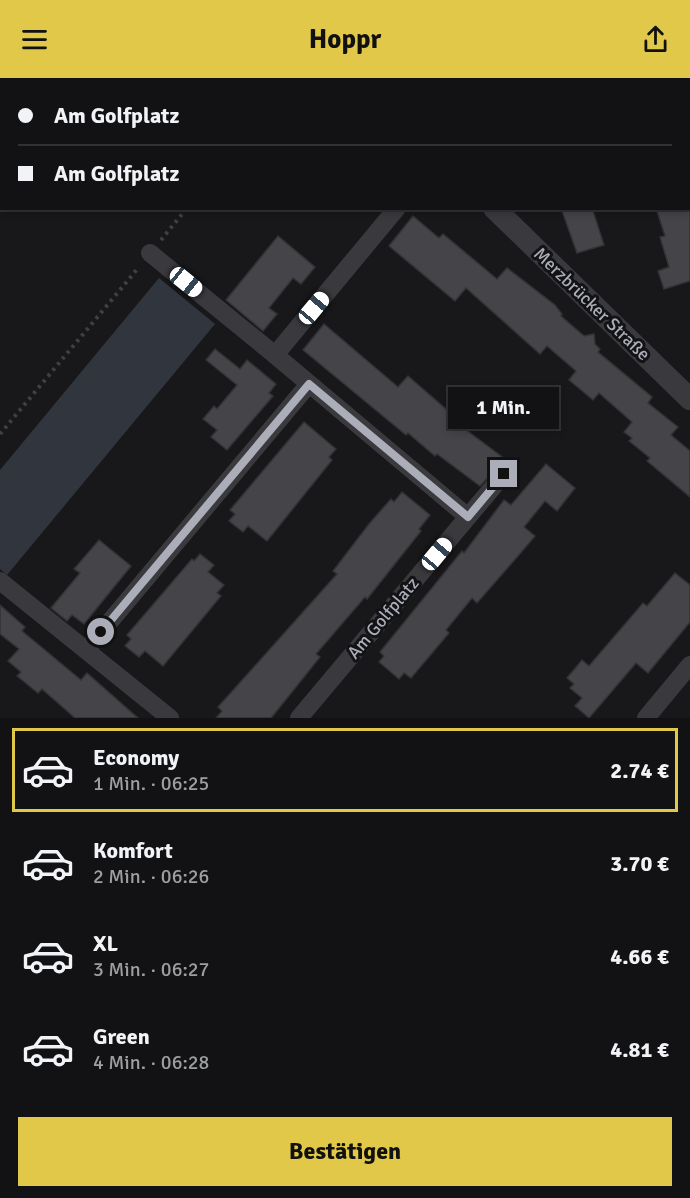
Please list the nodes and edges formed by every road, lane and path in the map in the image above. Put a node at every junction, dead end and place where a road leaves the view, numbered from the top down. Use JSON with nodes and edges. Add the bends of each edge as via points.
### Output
{"nodes":[{"id":1,"x":185,"y":210,"type":"edge"},
{"id":2,"x":395,"y":210,"type":"edge"},
{"id":3,"x":496,"y":210,"type":"edge"},
{"id":4,"x":150,"y":253,"type":"junction"},
{"id":5,"x":275,"y":355,"type":"junction"},
{"id":6,"x":309,"y":384,"type":"junction"},
{"id":7,"x":690,"y":399,"type":"edge"},
{"id":8,"x":0,"y":434,"type":"edge"},
{"id":9,"x":504,"y":474,"type":"dead end"},
{"id":10,"x":468,"y":517,"type":"junction"},
{"id":11,"x":0,"y":581,"type":"edge"},
{"id":12,"x":86,"y":650,"type":"junction"},
{"id":13,"x":690,"y":665,"type":"edge"},
{"id":14,"x":170,"y":718,"type":"edge"},
{"id":15,"x":299,"y":718,"type":"edge"},
{"id":16,"x":646,"y":718,"type":"edge"}],
"edges":[{"from":1,"to":4,"type":"path"},
{"from":2,"to":5,"type":"street"},
{"from":3,"to":7,"type":"street","name":"Merzbrücker Straße"},
{"from":4,"to":5,"type":"street"},
{"from":4,"to":8,"type":"path"},
{"from":5,"to":6,"type":"street"},
{"from":6,"to":10,"type":"street"},
{"from":6,"to":12,"type":"street"},
{"from":9,"to":10,"type":"street","name":"Am Golfplatz"},
{"from":10,"to":15,"type":"street","name":"Am Golfplatz"},
{"from":11,"to":12,"type":"street"},
{"from":12,"to":14,"type":"street"},
{"from":13,"to":16,"type":"street"}]}
